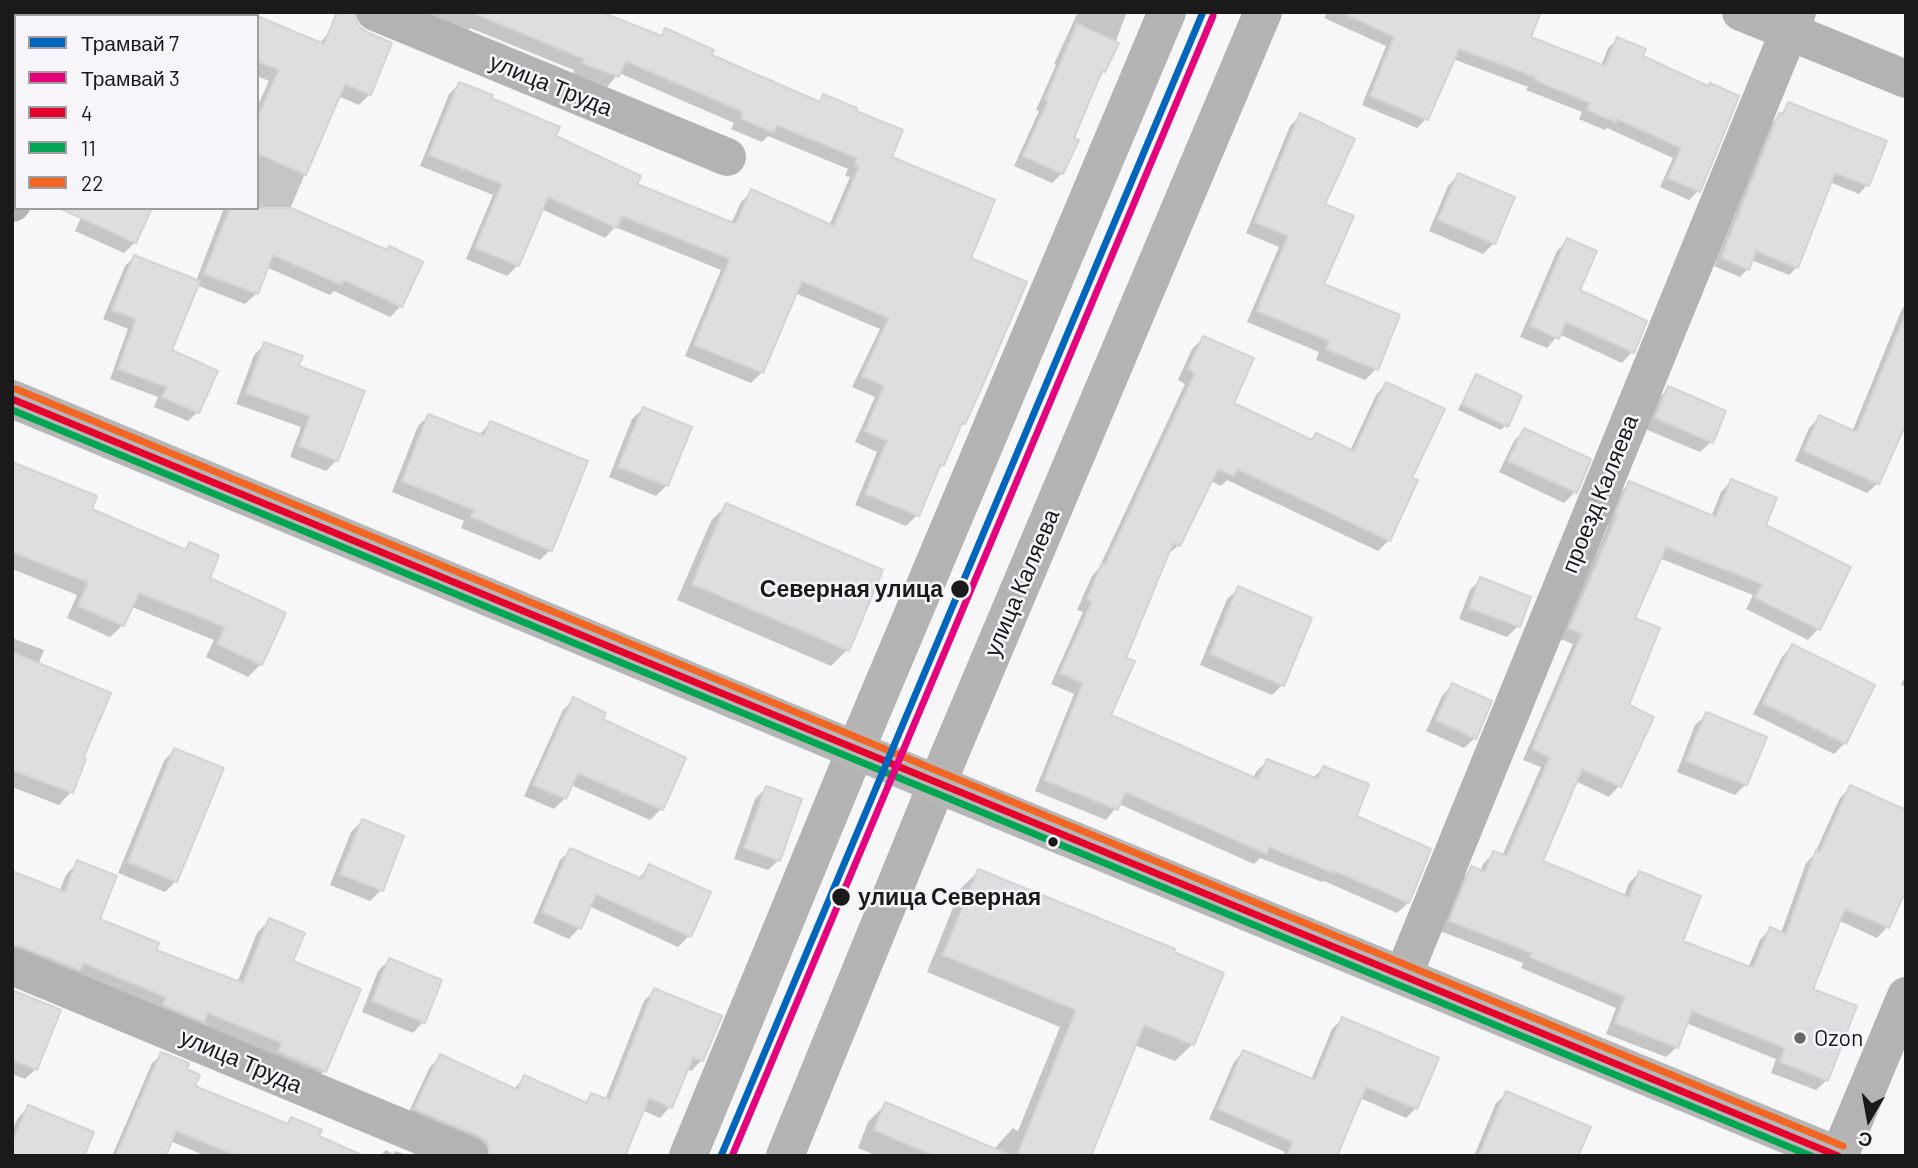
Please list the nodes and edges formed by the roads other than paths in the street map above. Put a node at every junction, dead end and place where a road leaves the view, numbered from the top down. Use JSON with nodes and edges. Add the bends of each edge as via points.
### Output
{"nodes":[{"id":1,"x":375,"y":12,"type":"edge"},
{"id":2,"x":1167,"y":12,"type":"edge"},
{"id":3,"x":1264,"y":12,"type":"edge"},
{"id":4,"x":1741,"y":12,"type":"edge"},
{"id":5,"x":1793,"y":22,"type":"edge"},
{"id":6,"x":1906,"y":79,"type":"edge"},
{"id":7,"x":727,"y":157,"type":"dead end"},
{"id":8,"x":12,"y":399,"type":"edge"},
{"id":9,"x":856,"y":749,"type":"junction"},
{"id":10,"x":937,"y":784,"type":"junction"},
{"id":11,"x":12,"y":966,"type":"edge"},
{"id":12,"x":1403,"y":976,"type":"junction"},
{"id":13,"x":1906,"y":996,"type":"edge"},
{"id":14,"x":470,"y":1156,"type":"edge"},
{"id":15,"x":688,"y":1156,"type":"edge"},
{"id":16,"x":785,"y":1156,"type":"edge"},
{"id":17,"x":1839,"y":1156,"type":"edge"}],
"edges":[{"from":1,"to":7,"type":"street","name":"улица Труда"},
{"from":2,"to":9,"type":"street"},
{"from":3,"to":10,"type":"street","name":"улица Каляева"},
{"from":4,"to":5,"type":"street"},
{"from":5,"to":6,"type":"street"},
{"from":5,"to":12,"type":"street","name":"проезд Каляева"},
{"from":8,"to":9,"type":"main road"},
{"from":9,"to":10,"type":"main road"},
{"from":9,"to":15,"type":"street"},
{"from":10,"to":12,"type":"main road"},
{"from":10,"to":16,"type":"street","name":"улица Каляева"},
{"from":11,"to":14,"type":"street","name":"улица Труда"},
{"from":12,"to":17,"type":"main road"},
{"from":13,"to":17,"type":"street"}]}
